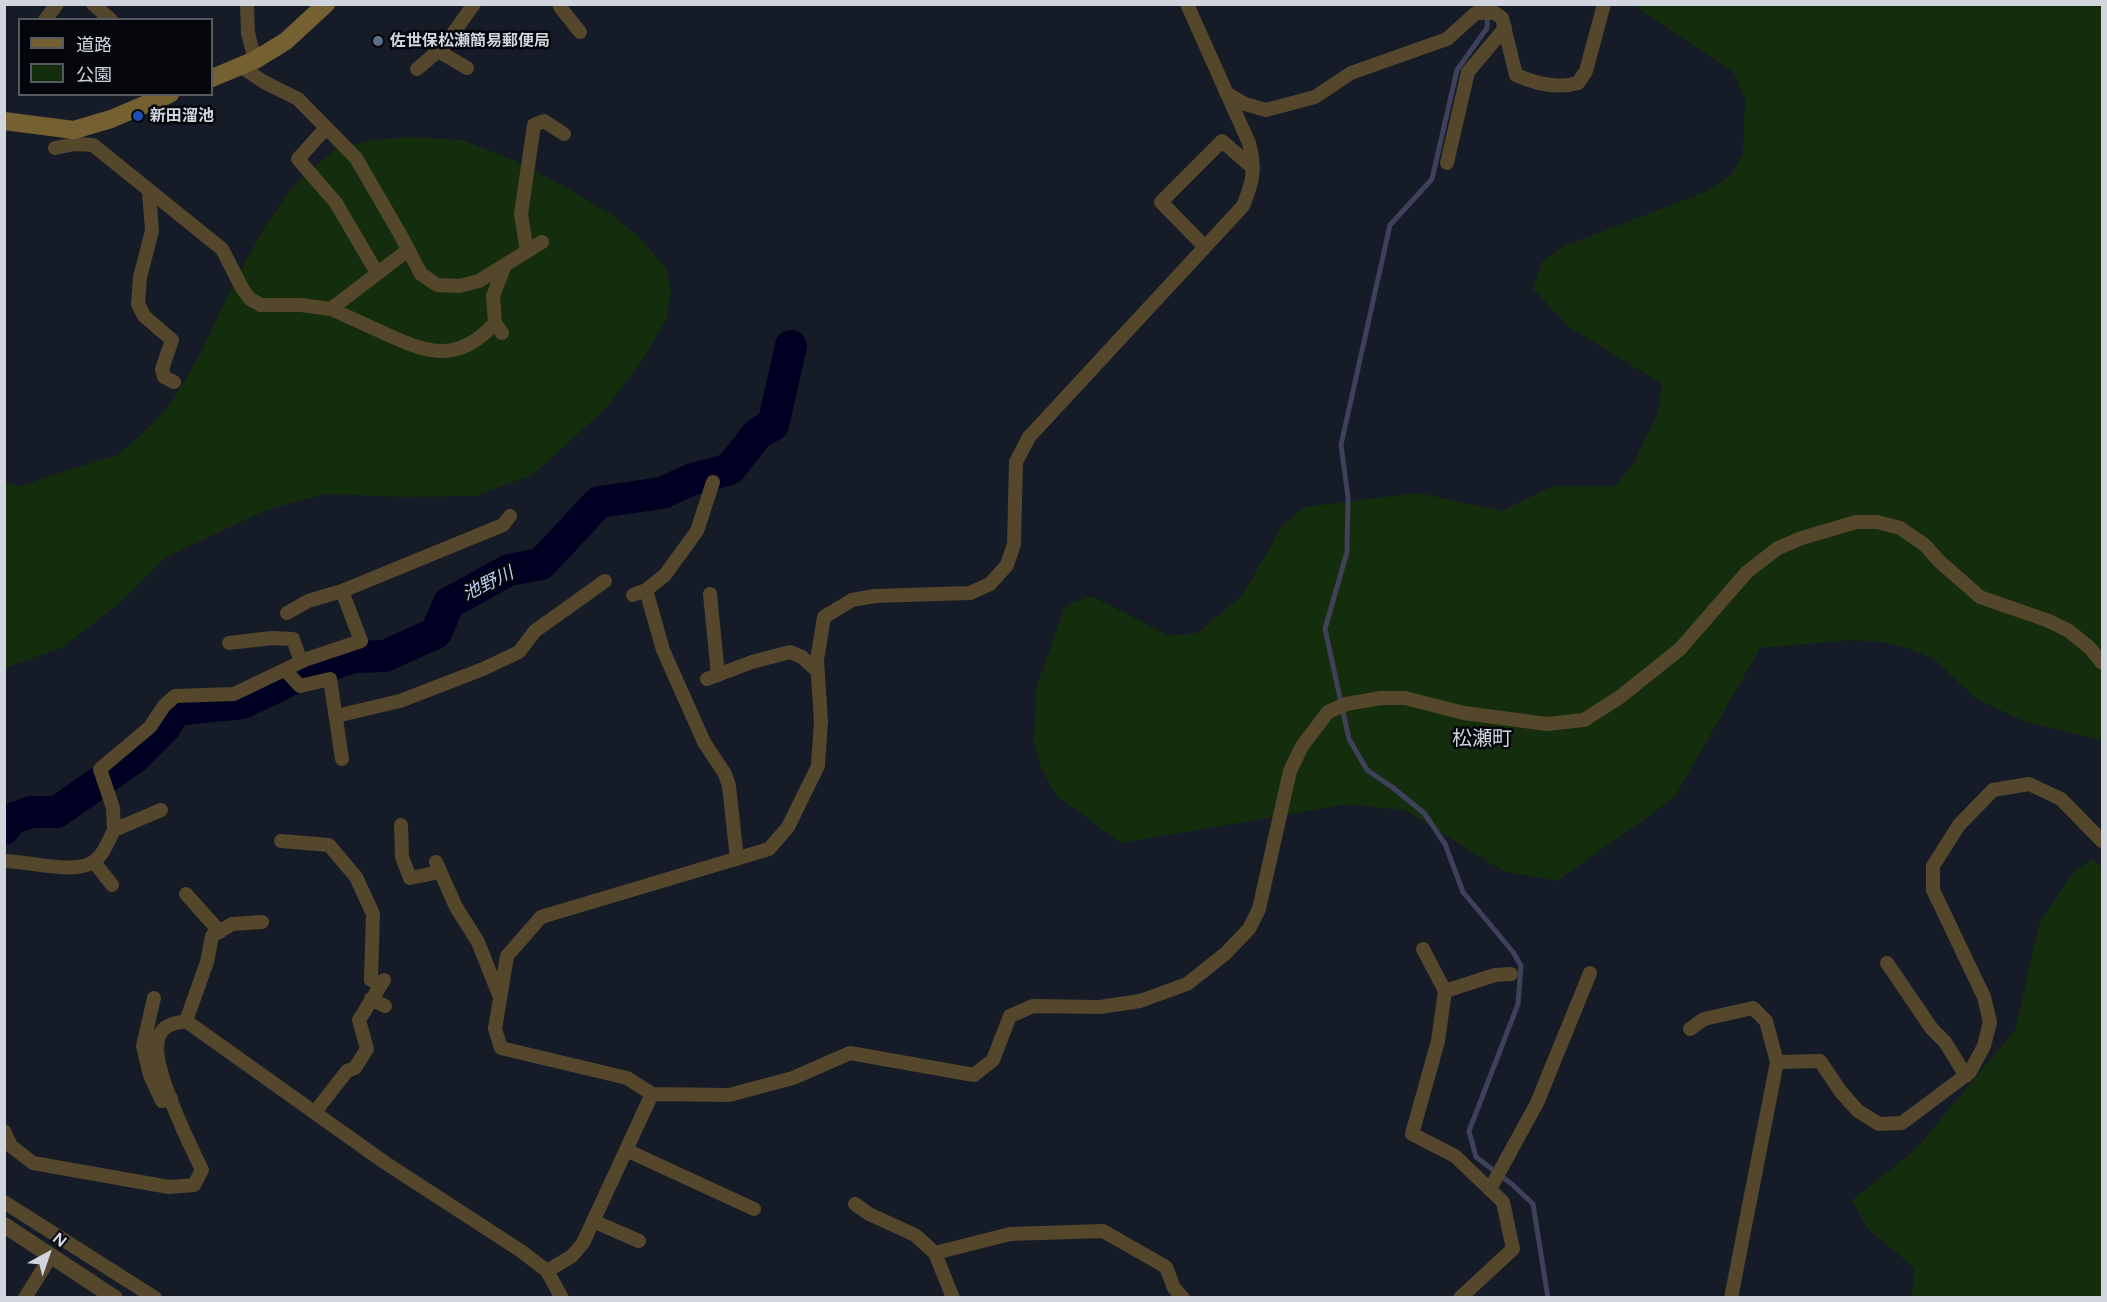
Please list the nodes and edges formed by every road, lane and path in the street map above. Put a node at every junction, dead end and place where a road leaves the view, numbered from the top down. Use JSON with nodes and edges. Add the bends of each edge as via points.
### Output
{"nodes":[{"id":1,"x":57,"y":4,"type":"edge"},
{"id":2,"x":247,"y":4,"type":"edge"},
{"id":3,"x":326,"y":4,"type":"edge"},
{"id":4,"x":474,"y":4,"type":"edge"},
{"id":5,"x":1187,"y":4,"type":"edge"},
{"id":6,"x":558,"y":5,"type":"edge"},
{"id":7,"x":1602,"y":8,"type":"edge"},
{"id":8,"x":46,"y":18,"type":"edge"},
{"id":9,"x":1505,"y":28,"type":"junction"},
{"id":10,"x":580,"y":32,"type":"dead end"},
{"id":11,"x":438,"y":51,"type":"junction"},
{"id":12,"x":247,"y":63,"type":"junction"},
{"id":13,"x":467,"y":68,"type":"dead end"},
{"id":14,"x":417,"y":69,"type":"dead end"},
{"id":15,"x":213,"y":78,"type":"edge"},
{"id":16,"x":1226,"y":93,"type":"junction"},
{"id":17,"x":150,"y":98,"type":"edge"},
{"id":18,"x":4,"y":121,"type":"edge"},
{"id":19,"x":326,"y":128,"type":"junction"},
{"id":20,"x":564,"y":134,"type":"dead end"},
{"id":21,"x":85,"y":136,"type":"junction"},
{"id":22,"x":55,"y":148,"type":"dead end"},
{"id":23,"x":1447,"y":163,"type":"dead end"},
{"id":24,"x":1253,"y":168,"type":"junction"},
{"id":25,"x":149,"y":190,"type":"junction"},
{"id":26,"x":542,"y":242,"type":"dead end"},
{"id":27,"x":1205,"y":247,"type":"junction"},
{"id":28,"x":408,"y":249,"type":"junction"},
{"id":29,"x":527,"y":251,"type":"junction"},
{"id":30,"x":505,"y":265,"type":"junction"},
{"id":31,"x":377,"y":273,"type":"junction"},
{"id":32,"x":331,"y":309,"type":"junction"},
{"id":33,"x":174,"y":382,"type":"dead end"},
{"id":34,"x":713,"y":482,"type":"dead end"},
{"id":35,"x":510,"y":516,"type":"dead end"},
{"id":36,"x":605,"y":580,"type":"dead end"},
{"id":37,"x":342,"y":591,"type":"junction"},
{"id":38,"x":710,"y":594,"type":"dead end"},
{"id":39,"x":287,"y":613,"type":"dead end"},
{"id":40,"x":229,"y":644,"type":"dead end"},
{"id":41,"x":301,"y":662,"type":"junction"},
{"id":42,"x":2103,"y":663,"type":"edge"},
{"id":43,"x":285,"y":670,"type":"junction"},
{"id":44,"x":818,"y":671,"type":"junction"},
{"id":45,"x":336,"y":716,"type":"junction"},
{"id":46,"x":342,"y":759,"type":"dead end"},
{"id":47,"x":161,"y":810,"type":"dead end"},
{"id":48,"x":401,"y":825,"type":"dead end"},
{"id":49,"x":114,"y":830,"type":"junction"},
{"id":50,"x":281,"y":841,"type":"dead end"},
{"id":51,"x":2103,"y":841,"type":"edge"},
{"id":52,"x":737,"y":859,"type":"junction"},
{"id":53,"x":4,"y":861,"type":"edge"},
{"id":54,"x":94,"y":862,"type":"junction"},
{"id":55,"x":112,"y":885,"type":"dead end"},
{"id":56,"x":186,"y":894,"type":"dead end"},
{"id":57,"x":262,"y":922,"type":"dead end"},
{"id":58,"x":220,"y":932,"type":"junction"},
{"id":59,"x":1423,"y":949,"type":"dead end"},
{"id":60,"x":1887,"y":963,"type":"dead end"},
{"id":61,"x":1590,"y":973,"type":"dead end"},
{"id":62,"x":1511,"y":974,"type":"dead end"},
{"id":63,"x":1445,"y":991,"type":"junction"},
{"id":64,"x":500,"y":997,"type":"junction"},
{"id":65,"x":154,"y":998,"type":"dead end"},
{"id":66,"x":372,"y":999,"type":"junction"},
{"id":67,"x":385,"y":1006,"type":"dead end"},
{"id":68,"x":186,"y":1021,"type":"junction"},
{"id":69,"x":1690,"y":1029,"type":"dead end"},
{"id":70,"x":1778,"y":1062,"type":"junction"},
{"id":71,"x":1966,"y":1076,"type":"junction"},
{"id":72,"x":652,"y":1094,"type":"junction"},
{"id":73,"x":171,"y":1098,"type":"junction"},
{"id":74,"x":315,"y":1112,"type":"junction"},
{"id":75,"x":4,"y":1131,"type":"edge"},
{"id":76,"x":626,"y":1150,"type":"junction"},
{"id":77,"x":1490,"y":1190,"type":"junction"},
{"id":78,"x":4,"y":1202,"type":"edge"},
{"id":79,"x":855,"y":1204,"type":"dead end"},
{"id":80,"x":754,"y":1209,"type":"dead end"},
{"id":81,"x":593,"y":1221,"type":"junction"},
{"id":82,"x":4,"y":1225,"type":"edge"},
{"id":83,"x":639,"y":1241,"type":"dead end"},
{"id":84,"x":935,"y":1253,"type":"junction"},
{"id":85,"x":51,"y":1256,"type":"junction"},
{"id":86,"x":547,"y":1271,"type":"junction"},
{"id":87,"x":25,"y":1298,"type":"edge"},
{"id":88,"x":115,"y":1298,"type":"edge"},
{"id":89,"x":155,"y":1298,"type":"edge"},
{"id":90,"x":562,"y":1298,"type":"edge"},
{"id":91,"x":953,"y":1298,"type":"edge"},
{"id":92,"x":1183,"y":1298,"type":"edge"},
{"id":93,"x":1460,"y":1298,"type":"edge"},
{"id":94,"x":1731,"y":1298,"type":"edge"}],
"edges":[{"from":1,"to":8,"type":"street"},
{"from":2,"to":12,"type":"street"},
{"from":3,"to":12,"type":"main road","via":[[286,41]]},
{"from":4,"to":11,"type":"street"},
{"from":5,"to":16,"type":"street"},
{"from":6,"to":10,"type":"street"},
{"from":7,"to":9,"type":"street","via":[[1586,71],[1578,83],[1563,87],[1516,75]]},
{"from":9,"to":16,"type":"street","via":[[1502,18],[1495,13],[1476,13],[1447,39],[1351,73],[1315,98],[1266,110]]},
{"from":9,"to":23,"type":"street","via":[[1468,72]]},
{"from":11,"to":13,"type":"street"},
{"from":11,"to":14,"type":"street"},
{"from":12,"to":15,"type":"main road"},
{"from":12,"to":19,"type":"street","via":[[264,82],[297,99]]},
{"from":16,"to":24,"type":"street","via":[[1249,143]]},
{"from":17,"to":21,"type":"main road"},
{"from":18,"to":21,"type":"main road","via":[[74,130]]},
{"from":19,"to":28,"type":"street","via":[[356,158]]},
{"from":19,"to":31,"type":"street","via":[[298,159],[336,203]]},
{"from":20,"to":29,"type":"street","via":[[544,121],[534,125],[521,214]]},
{"from":21,"to":22,"type":"street","via":[[75,144]]},
{"from":21,"to":25,"type":"street"},
{"from":24,"to":27,"type":"street","via":[[1253,182],[1243,206]]},
{"from":24,"to":27,"type":"street","via":[[1222,141],[1161,202]]},
{"from":25,"to":32,"type":"street","via":[[222,249],[242,288],[261,306]]},
{"from":25,"to":33,"type":"street","via":[[152,231],[140,277],[138,304],[144,316],[172,340],[162,369],[164,377]]},
{"from":26,"to":29,"type":"street"},
{"from":27,"to":44,"type":"street","via":[[1029,437],[1016,462],[1014,544],[1007,565],[990,584],[970,594],[852,600],[824,617],[816,660]]},
{"from":28,"to":30,"type":"street","via":[[421,274],[437,285],[459,286],[479,281]]},
{"from":28,"to":31,"type":"street"},
{"from":29,"to":30,"type":"street"},
{"from":30,"to":32,"type":"street","via":[[493,296],[498,328],[469,345],[441,352],[418,349]]},
{"from":31,"to":32,"type":"street"},
{"from":34,"to":52,"type":"street","via":[[697,531],[665,575],[639,592],[704,742],[725,774]]},
{"from":35,"to":37,"type":"street","via":[[502,525]]},
{"from":36,"to":45,"type":"street","via":[[535,631],[519,652],[400,701]]},
{"from":37,"to":39,"type":"street","via":[[308,601]]},
{"from":37,"to":41,"type":"street","via":[[361,640]]},
{"from":38,"to":44,"type":"street","via":[[712,677],[790,652]]},
{"from":40,"to":41,"type":"street","via":[[293,639]]},
{"from":41,"to":43,"type":"street"},
{"from":42,"to":72,"type":"street","via":[[2069,631],[1980,597],[1925,545],[1900,528],[1856,522],[1802,538],[1778,548],[1747,572],[1680,649],[1620,698],[1584,720],[1547,724],[1464,713],[1405,698],[1346,704],[1328,712],[1302,746],[1290,771],[1259,909],[1249,929],[1187,984],[1140,1001],[1100,1007],[1033,1005],[1010,1016],[993,1060],[974,1075],[850,1053],[793,1078],[729,1095]]},
{"from":43,"to":45,"type":"street","via":[[300,686],[330,679]]},
{"from":43,"to":49,"type":"street","via":[[234,694],[175,696],[164,706],[150,727],[100,769]]},
{"from":44,"to":52,"type":"street","via":[[818,766],[788,827],[770,849]]},
{"from":45,"to":46,"type":"street"},
{"from":47,"to":49,"type":"street"},
{"from":48,"to":64,"type":"street","via":[[402,857],[410,878],[438,867],[478,942]]},
{"from":49,"to":54,"type":"street"},
{"from":50,"to":66,"type":"street","via":[[329,845],[356,877],[373,914],[371,980],[382,982]]},
{"from":51,"to":71,"type":"street","via":[[2061,799],[2029,784],[1993,790],[1959,825],[1933,866],[1933,890],[1984,997],[1990,1022],[1984,1046]]},
{"from":52,"to":64,"type":"street","via":[[541,917],[507,956]]},
{"from":53,"to":54,"type":"street","via":[[79,867]]},
{"from":54,"to":55,"type":"street"},
{"from":56,"to":58,"type":"street"},
{"from":57,"to":58,"type":"street","via":[[232,924]]},
{"from":58,"to":68,"type":"street","via":[[212,936]]},
{"from":59,"to":63,"type":"street"},
{"from":60,"to":71,"type":"street"},
{"from":61,"to":77,"type":"street","via":[[1537,1103]]},
{"from":62,"to":63,"type":"street"},
{"from":63,"to":77,"type":"street","via":[[1438,1041],[1412,1134],[1455,1156]]},
{"from":64,"to":72,"type":"street","via":[[495,1029],[501,1048],[627,1078]]},
{"from":65,"to":73,"type":"street","via":[[143,1046],[162,1101]]},
{"from":66,"to":67,"type":"street"},
{"from":66,"to":74,"type":"street","via":[[358,1020],[367,1049]]},
{"from":68,"to":73,"type":"street","via":[[170,1024],[160,1035],[156,1052]]},
{"from":68,"to":74,"type":"street"},
{"from":69,"to":70,"type":"street","via":[[1704,1019],[1753,1008],[1766,1021]]},
{"from":70,"to":71,"type":"street","via":[[1820,1061],[1858,1111],[1879,1124],[1902,1123]]},
{"from":70,"to":94,"type":"street"},
{"from":72,"to":76,"type":"street"},
{"from":73,"to":75,"type":"street","via":[[202,1170],[194,1185],[169,1187],[33,1162],[11,1146]]},
{"from":74,"to":86,"type":"street"},
{"from":76,"to":80,"type":"street"},
{"from":76,"to":81,"type":"street"},
{"from":77,"to":93,"type":"street","via":[[1503,1202],[1513,1249]]},
{"from":78,"to":89,"type":"street"},
{"from":79,"to":84,"type":"street","via":[[915,1235]]},
{"from":81,"to":83,"type":"street"},
{"from":81,"to":86,"type":"street","via":[[572,1256]]},
{"from":82,"to":85,"type":"street"},
{"from":84,"to":91,"type":"street"},
{"from":84,"to":92,"type":"street","via":[[1010,1234],[1103,1231],[1166,1266],[1174,1288]]},
{"from":85,"to":87,"type":"street"},
{"from":85,"to":88,"type":"street"},
{"from":86,"to":90,"type":"street"}]}
